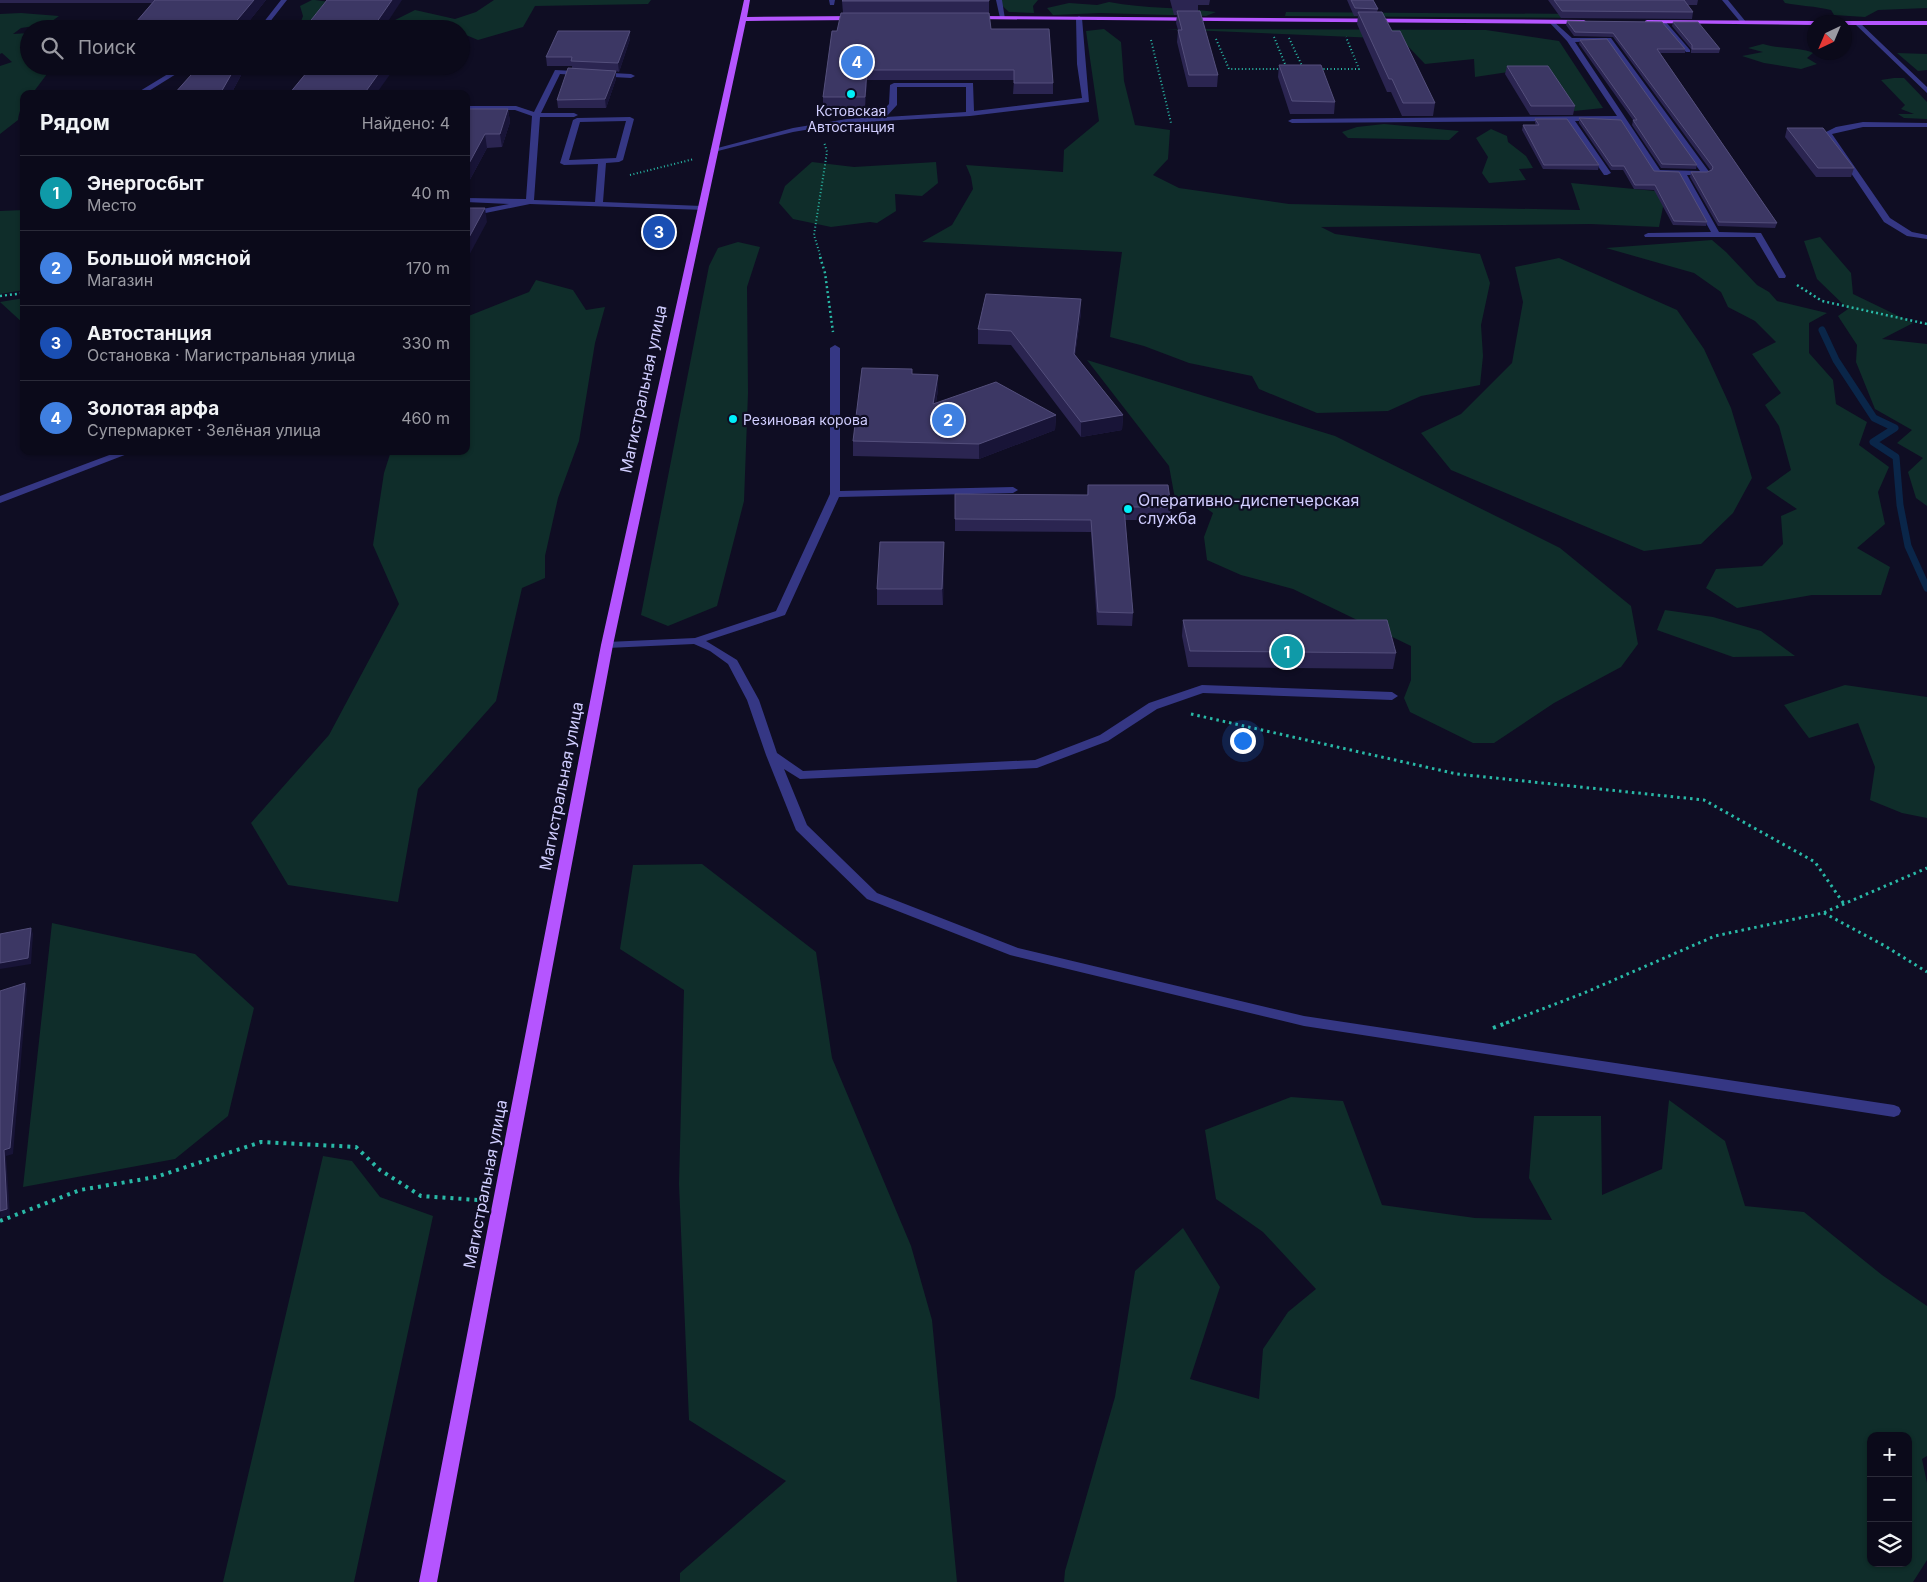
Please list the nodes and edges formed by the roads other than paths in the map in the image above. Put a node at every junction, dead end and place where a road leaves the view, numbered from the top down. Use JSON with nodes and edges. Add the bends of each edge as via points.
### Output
{"nodes":[{"id":1,"x":284,"y":0,"type":"edge"},
{"id":2,"x":747,"y":0,"type":"edge"},
{"id":3,"x":999,"y":0,"type":"edge"},
{"id":4,"x":1725,"y":0,"type":"edge"},
{"id":5,"x":870,"y":18,"type":"edge"},
{"id":6,"x":965,"y":18,"type":"edge"},
{"id":7,"x":1003,"y":18,"type":"junction"},
{"id":8,"x":1079,"y":18,"type":"junction"},
{"id":9,"x":742,"y":19,"type":"junction"},
{"id":10,"x":269,"y":20,"type":"edge"},
{"id":11,"x":1552,"y":22,"type":"junction"},
{"id":12,"x":1589,"y":22,"type":"edge"},
{"id":13,"x":1635,"y":22,"type":"edge"},
{"id":14,"x":1663,"y":22,"type":"junction"},
{"id":15,"x":1744,"y":23,"type":"junction"},
{"id":16,"x":1807,"y":23,"type":"edge"},
{"id":17,"x":1852,"y":23,"type":"edge"},
{"id":18,"x":1857,"y":23,"type":"junction"},
{"id":19,"x":1927,"y":23,"type":"edge"},
{"id":20,"x":1570,"y":40,"type":"junction"},
{"id":21,"x":1688,"y":51,"type":"edge"},
{"id":22,"x":171,"y":75,"type":"edge"},
{"id":23,"x":631,"y":76,"type":"dead end"},
{"id":24,"x":145,"y":90,"type":"edge"},
{"id":25,"x":1927,"y":91,"type":"edge"},
{"id":26,"x":470,"y":108,"type":"edge"},
{"id":27,"x":970,"y":114,"type":"junction"},
{"id":28,"x":574,"y":115,"type":"edge"},
{"id":29,"x":536,"y":116,"type":"junction"},
{"id":30,"x":880,"y":118,"type":"junction"},
{"id":31,"x":1568,"y":118,"type":"junction"},
{"id":32,"x":1622,"y":118,"type":"junction"},
{"id":33,"x":1292,"y":121,"type":"edge"},
{"id":34,"x":1927,"y":125,"type":"edge"},
{"id":35,"x":714,"y":150,"type":"junction"},
{"id":36,"x":602,"y":161,"type":"junction"},
{"id":37,"x":1607,"y":173,"type":"dead end"},
{"id":38,"x":1682,"y":173,"type":"junction"},
{"id":39,"x":470,"y":200,"type":"edge"},
{"id":40,"x":530,"y":202,"type":"junction"},
{"id":41,"x":599,"y":204,"type":"junction"},
{"id":42,"x":702,"y":208,"type":"junction"},
{"id":43,"x":470,"y":214,"type":"edge"},
{"id":44,"x":1716,"y":234,"type":"junction"},
{"id":45,"x":1648,"y":235,"type":"dead end"},
{"id":46,"x":1927,"y":237,"type":"edge"},
{"id":47,"x":1782,"y":276,"type":"road end"},
{"id":48,"x":835,"y":348,"type":"road end"},
{"id":49,"x":119,"y":455,"type":"edge"},
{"id":50,"x":1014,"y":490,"type":"dead end"},
{"id":51,"x":835,"y":494,"type":"junction"},
{"id":52,"x":0,"y":500,"type":"edge"},
{"id":53,"x":696,"y":641,"type":"junction"},
{"id":54,"x":607,"y":645,"type":"junction"},
{"id":55,"x":1392,"y":696,"type":"dead end"},
{"id":56,"x":772,"y":755,"type":"junction"},
{"id":57,"x":1894,"y":1112,"type":"dead end"},
{"id":58,"x":428,"y":1582,"type":"edge"}],
"edges":[{"from":1,"to":10,"type":"street"},
{"from":2,"to":9,"type":"main road","name":"Магистральная улица"},
{"from":3,"to":7,"type":"street"},
{"from":4,"to":15,"type":"street"},
{"from":5,"to":9,"type":"main road"},
{"from":6,"to":7,"type":"main road"},
{"from":7,"to":8,"type":"main road"},
{"from":8,"to":11,"type":"main road"},
{"from":8,"to":27,"type":"street","via":[[1086,100]]},
{"from":9,"to":35,"type":"main road","name":"Магистральная улица"},
{"from":11,"to":12,"type":"main road"},
{"from":11,"to":20,"type":"street"},
{"from":13,"to":14,"type":"main road"},
{"from":14,"to":15,"type":"main road"},
{"from":14,"to":21,"type":"street"},
{"from":15,"to":16,"type":"main road"},
{"from":17,"to":18,"type":"main road"},
{"from":18,"to":19,"type":"main road"},
{"from":18,"to":25,"type":"street"},
{"from":20,"to":32,"type":"street"},
{"from":20,"to":38,"type":"street","via":[[1609,39],[1706,173]]},
{"from":22,"to":24,"type":"street"},
{"from":23,"to":29,"type":"street","via":[[558,72]]},
{"from":26,"to":29,"type":"street","via":[[516,108]]},
{"from":27,"to":30,"type":"street"},
{"from":27,"to":30,"type":"street","via":[[970,85],[894,85],[893,105]]},
{"from":28,"to":29,"type":"street"},
{"from":29,"to":40,"type":"street"},
{"from":30,"to":35,"type":"street","via":[[794,130]]},
{"from":31,"to":32,"type":"street"},
{"from":31,"to":33,"type":"street"},
{"from":31,"to":37,"type":"street"},
{"from":32,"to":38,"type":"street","via":[[1658,172]]},
{"from":34,"to":46,"type":"street","via":[[1851,125],[1828,133],[1887,220],[1910,234]]},
{"from":35,"to":42,"type":"main road","name":"Магистральная улица"},
{"from":36,"to":36,"type":"street","via":[[564,163],[577,120],[630,119],[619,160]]},
{"from":36,"to":41,"type":"street"},
{"from":38,"to":44,"type":"street"},
{"from":39,"to":40,"type":"street"},
{"from":40,"to":41,"type":"street"},
{"from":40,"to":43,"type":"street"},
{"from":41,"to":42,"type":"street"},
{"from":42,"to":54,"type":"main road","name":"Магистральная улица"},
{"from":44,"to":45,"type":"street"},
{"from":44,"to":47,"type":"street","via":[[1758,236]]},
{"from":48,"to":51,"type":"street"},
{"from":49,"to":52,"type":"street"},
{"from":50,"to":51,"type":"street"},
{"from":51,"to":53,"type":"street","via":[[781,613]]},
{"from":53,"to":54,"type":"street"},
{"from":53,"to":56,"type":"street","via":[[733,662],[753,700]]},
{"from":54,"to":58,"type":"main road","name":"Магистральная улица"},
{"from":55,"to":56,"type":"street","via":[[1202,689],[1152,706],[1104,738],[1037,764],[800,775]]},
{"from":56,"to":57,"type":"street","via":[[801,827],[872,896],[1015,952],[1304,1021]]}]}
